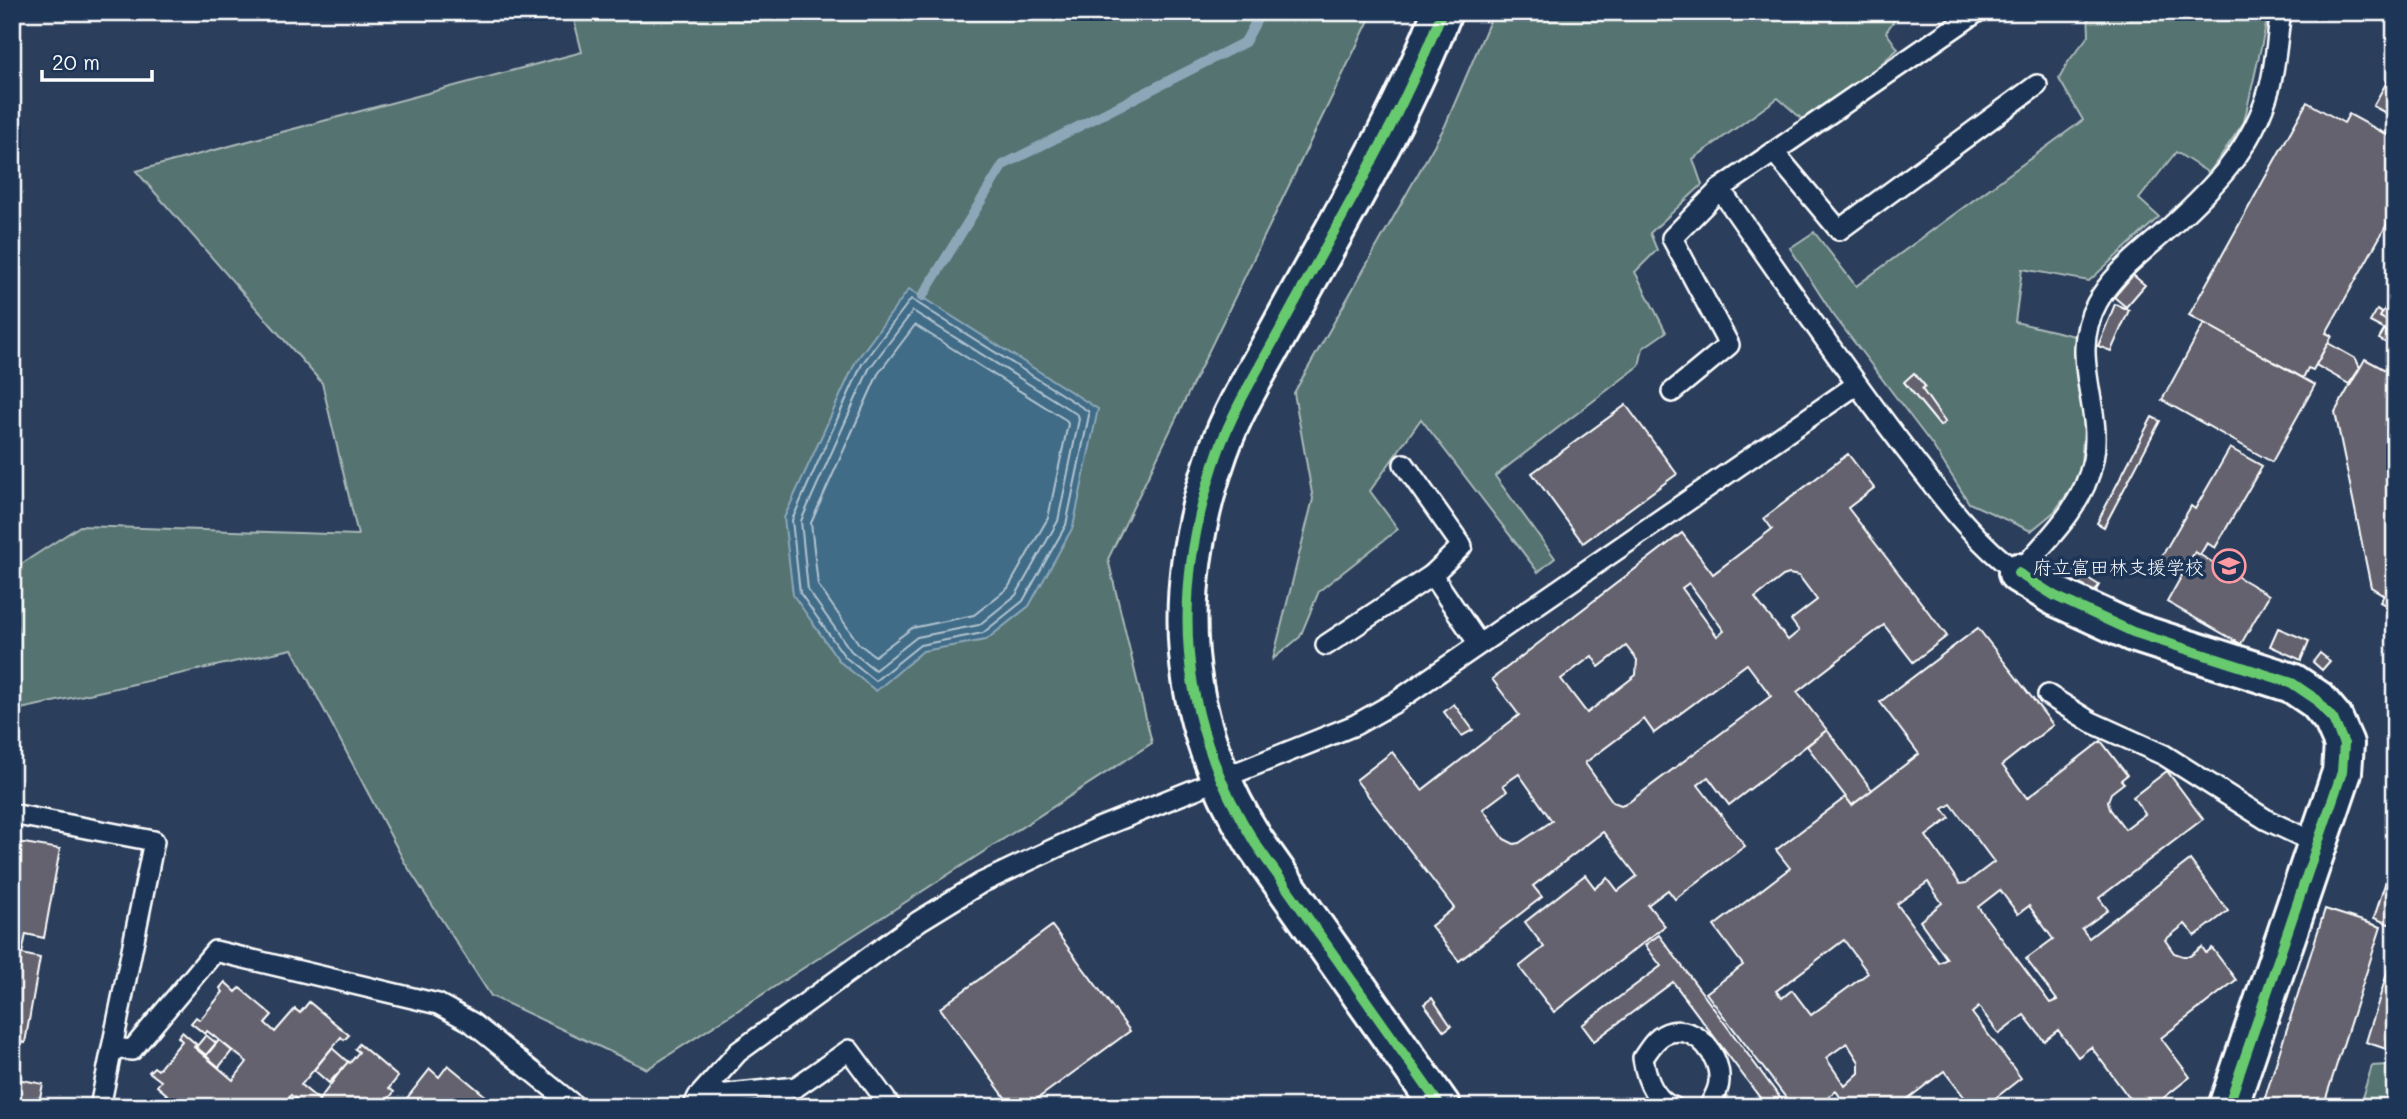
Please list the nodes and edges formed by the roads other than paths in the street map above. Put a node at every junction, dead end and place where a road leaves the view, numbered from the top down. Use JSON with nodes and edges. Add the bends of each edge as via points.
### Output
{"nodes":[{"id":1,"x":1442,"y":12,"type":"edge"},
{"id":2,"x":1977,"y":12,"type":"edge"},
{"id":3,"x":2281,"y":12,"type":"edge"},
{"id":4,"x":2038,"y":85,"type":"dead end"},
{"id":5,"x":1774,"y":152,"type":"junction"},
{"id":6,"x":1720,"y":189,"type":"junction"},
{"id":7,"x":1856,"y":385,"type":"junction"},
{"id":8,"x":1672,"y":392,"type":"dead end"},
{"id":9,"x":1404,"y":464,"type":"dead end"},
{"id":10,"x":2018,"y":573,"type":"junction"},
{"id":11,"x":1432,"y":575,"type":"junction"},
{"id":12,"x":1479,"y":644,"type":"junction"},
{"id":13,"x":1326,"y":645,"type":"dead end"},
{"id":14,"x":2048,"y":695,"type":"dead end"},
{"id":15,"x":1219,"y":779,"type":"junction"},
{"id":16,"x":12,"y":814,"type":"edge"},
{"id":17,"x":2318,"y":844,"type":"junction"},
{"id":18,"x":111,"y":1048,"type":"junction"},
{"id":19,"x":774,"y":1089,"type":"junction"},
{"id":20,"x":695,"y":1102,"type":"edge"},
{"id":21,"x":100,"y":1107,"type":"edge"},
{"id":22,"x":576,"y":1107,"type":"edge"},
{"id":23,"x":787,"y":1107,"type":"edge"},
{"id":24,"x":891,"y":1107,"type":"edge"},
{"id":25,"x":1441,"y":1107,"type":"edge"},
{"id":26,"x":1674,"y":1107,"type":"edge"},
{"id":27,"x":1709,"y":1107,"type":"edge"},
{"id":28,"x":2228,"y":1107,"type":"edge"}],
"edges":[{"from":1,"to":15,"type":"street","via":[[1409,90],[1245,395],[1219,449],[1205,496],[1192,547],[1187,640],[1200,724]]},
{"from":2,"to":5,"type":"lane"},
{"from":3,"to":10,"type":"lane","via":[[2271,83],[2245,144],[2227,172],[2114,279],[2096,303],[2086,332],[2084,366],[2094,428],[2088,481],[2070,514]]},
{"from":4,"to":5,"type":"lane","via":[[1839,230]]},
{"from":5,"to":6,"type":"lane"},
{"from":6,"to":7,"type":"lane"},
{"from":6,"to":8,"type":"lane","via":[[1672,238],[1730,345]]},
{"from":7,"to":10,"type":"lane","via":[[1952,510]]},
{"from":7,"to":12,"type":"lane"},
{"from":9,"to":11,"type":"lane","via":[[1462,546]]},
{"from":10,"to":17,"type":"street","via":[[2055,596],[2133,632],[2292,683],[2317,700],[2333,719],[2344,744],[2342,772]]},
{"from":11,"to":12,"type":"lane"},
{"from":11,"to":13,"type":"lane"},
{"from":12,"to":15,"type":"lane","via":[[1355,725]]},
{"from":14,"to":17,"type":"lane","via":[[2091,722],[2164,755],[2267,820]]},
{"from":15,"to":20,"type":"lane","via":[[1030,859],[919,920],[738,1052]]},
{"from":15,"to":25,"type":"street","via":[[1255,844]]},
{"from":16,"to":18,"type":"lane","via":[[154,841]]},
{"from":17,"to":28,"type":"street"},
{"from":18,"to":21,"type":"lane"},
{"from":18,"to":22,"type":"lane","via":[[132,1049],[215,951],[438,1004],[471,1022]]},
{"from":19,"to":20,"type":"lane"},
{"from":19,"to":23,"type":"lane"},
{"from":19,"to":24,"type":"lane","via":[[796,1087],[849,1050]]},
{"from":26,"to":27,"type":"lane","via":[[1647,1081],[1643,1058],[1656,1040],[1671,1032],[1690,1033],[1707,1045],[1719,1068],[1719,1085]]}]}
